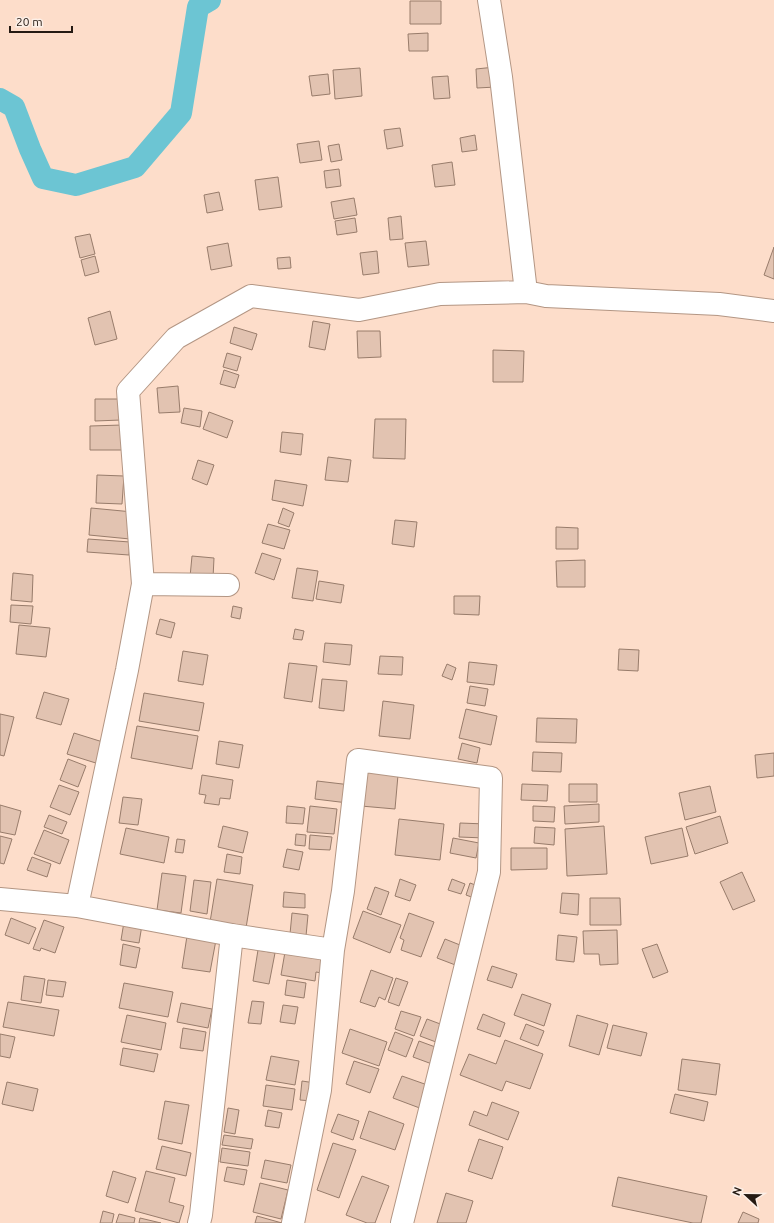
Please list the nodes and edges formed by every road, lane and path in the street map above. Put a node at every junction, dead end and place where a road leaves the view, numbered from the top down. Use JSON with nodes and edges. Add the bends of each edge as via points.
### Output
{"nodes":[{"id":1,"x":489,"y":0,"type":"edge"},
{"id":2,"x":526,"y":292,"type":"junction"},
{"id":3,"x":774,"y":311,"type":"edge"},
{"id":4,"x":143,"y":584,"type":"junction"},
{"id":5,"x":228,"y":585,"type":"dead end"},
{"id":6,"x":0,"y":899,"type":"edge"},
{"id":7,"x":76,"y":906,"type":"junction"},
{"id":8,"x":232,"y":935,"type":"junction"},
{"id":9,"x":333,"y":950,"type":"junction"},
{"id":10,"x":199,"y":1223,"type":"edge"},
{"id":11,"x":293,"y":1223,"type":"edge"},
{"id":12,"x":402,"y":1223,"type":"edge"}],
"edges":[{"from":1,"to":2,"type":"street","via":[[502,85]]},
{"from":2,"to":3,"type":"street","via":[[546,296],[719,304]]},
{"from":2,"to":4,"type":"street","via":[[440,294],[359,310],[251,296],[176,338],[128,392]]},
{"from":4,"to":5,"type":"street"},
{"from":4,"to":7,"type":"street"},
{"from":6,"to":7,"type":"street"},
{"from":7,"to":8,"type":"street"},
{"from":8,"to":9,"type":"street"},
{"from":8,"to":10,"type":"street"},
{"from":9,"to":11,"type":"street","via":[[320,1090]]},
{"from":9,"to":12,"type":"street","via":[[343,891],[358,760],[490,778],[489,872]]}]}
